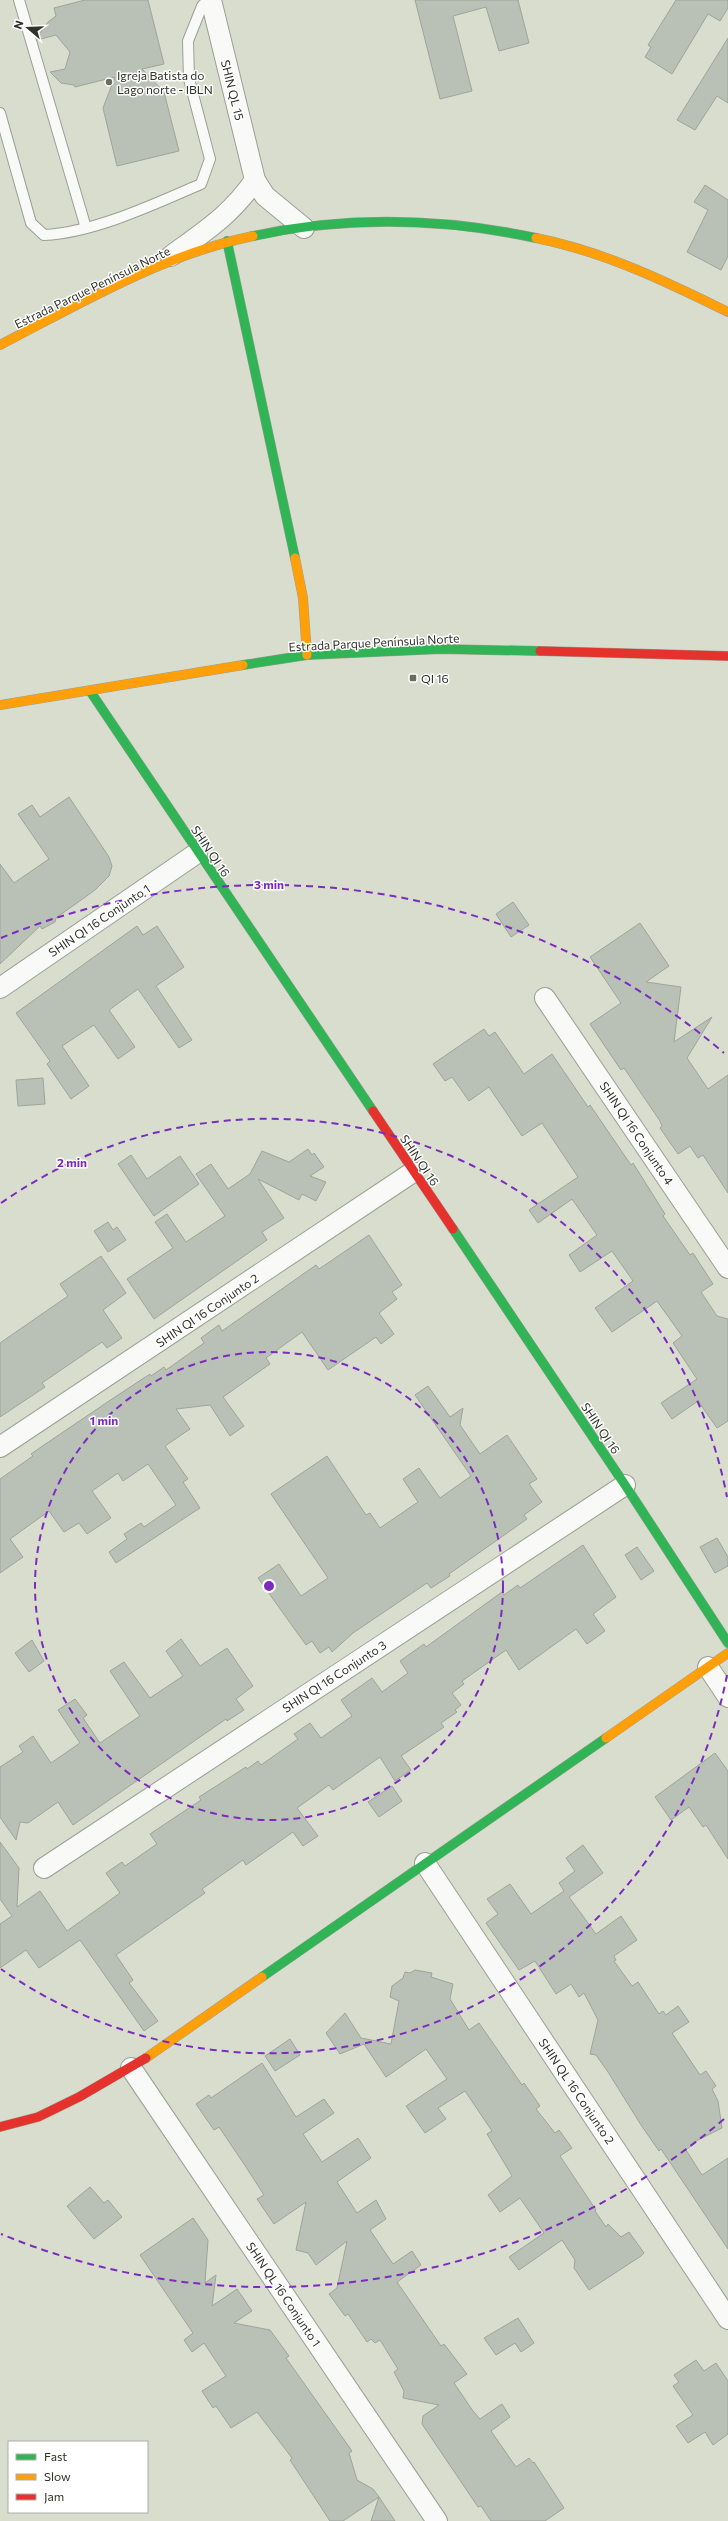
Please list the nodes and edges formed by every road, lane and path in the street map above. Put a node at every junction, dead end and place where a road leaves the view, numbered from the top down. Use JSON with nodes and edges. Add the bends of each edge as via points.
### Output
{"nodes":[{"id":1,"x":18,"y":0,"type":"edge"},
{"id":2,"x":209,"y":0,"type":"edge"},
{"id":3,"x":0,"y":113,"type":"edge"},
{"id":4,"x":255,"y":180,"type":"junction"},
{"id":5,"x":86,"y":228,"type":"junction"},
{"id":6,"x":304,"y":228,"type":"junction"},
{"id":7,"x":227,"y":241,"type":"junction"},
{"id":8,"x":159,"y":265,"type":"junction"},
{"id":9,"x":728,"y":312,"type":"edge"},
{"id":10,"x":0,"y":345,"type":"edge"},
{"id":11,"x":307,"y":655,"type":"junction"},
{"id":12,"x":728,"y":656,"type":"edge"},
{"id":13,"x":90,"y":691,"type":"junction"},
{"id":14,"x":0,"y":705,"type":"edge"},
{"id":15,"x":197,"y":852,"type":"junction"},
{"id":16,"x":0,"y":988,"type":"edge"},
{"id":17,"x":545,"y":998,"type":"dead end"},
{"id":18,"x":413,"y":1172,"type":"junction"},
{"id":19,"x":728,"y":1268,"type":"edge"},
{"id":20,"x":0,"y":1447,"type":"edge"},
{"id":21,"x":624,"y":1485,"type":"junction"},
{"id":22,"x":728,"y":1643,"type":"edge"},
{"id":23,"x":728,"y":1653,"type":"edge"},
{"id":24,"x":708,"y":1667,"type":"junction"},
{"id":25,"x":728,"y":1697,"type":"edge"},
{"id":26,"x":425,"y":1863,"type":"junction"},
{"id":27,"x":44,"y":1868,"type":"dead end"},
{"id":28,"x":130,"y":2068,"type":"junction"},
{"id":29,"x":0,"y":2127,"type":"edge"},
{"id":30,"x":728,"y":2320,"type":"edge"},
{"id":31,"x":437,"y":2521,"type":"edge"}],
"edges":[{"from":1,"to":5,"type":"lane"},
{"from":2,"to":4,"type":"street","name":"SHIN QL 15"},
{"from":2,"to":5,"type":"lane","via":[[202,6],[188,41],[189,79],[210,160],[201,184]]},
{"from":3,"to":5,"type":"lane","via":[[31,223],[44,235]]},
{"from":4,"to":6,"type":"street","name":"SHIN QL 15","via":[[265,196]]},
{"from":4,"to":8,"type":"street","via":[[227,215]]},
{"from":6,"to":7,"type":"street","name":"Estrada Parque Península Norte"},
{"from":6,"to":9,"type":"street","name":"Estrada Parque Península Norte","via":[[367,222],[431,222],[492,229],[538,238],[598,254],[637,268]]},
{"from":7,"to":8,"type":"street","name":"Estrada Parque Península Norte"},
{"from":7,"to":11,"type":"street","via":[[303,598]]},
{"from":8,"to":10,"type":"street","name":"Estrada Parque Península Norte"},
{"from":11,"to":12,"type":"street","name":"Estrada Parque Península Norte","via":[[441,649]]},
{"from":11,"to":13,"type":"street","name":"Estrada Parque Península Norte"},
{"from":13,"to":14,"type":"street","name":"Estrada Parque Península Norte"},
{"from":13,"to":15,"type":"street","name":"SHIN QI 16"},
{"from":15,"to":16,"type":"street","name":"SHIN QI 16 Conjunto 1"},
{"from":15,"to":18,"type":"street","name":"SHIN QI 16"},
{"from":17,"to":19,"type":"street","name":"SHIN QI 16 Conjunto 4"},
{"from":18,"to":20,"type":"street","name":"SHIN QI 16 Conjunto 2"},
{"from":18,"to":21,"type":"street","name":"SHIN QI 16"},
{"from":21,"to":22,"type":"street","name":"SHIN QI 16"},
{"from":21,"to":27,"type":"street","name":"SHIN QI 16 Conjunto 3"},
{"from":23,"to":24,"type":"street"},
{"from":24,"to":25,"type":"street"},
{"from":24,"to":26,"type":"street"},
{"from":26,"to":28,"type":"street"},
{"from":26,"to":30,"type":"street","name":"SHIN QL 16 Conjunto 2"},
{"from":28,"to":29,"type":"street","via":[[38,2117]]},
{"from":28,"to":31,"type":"street","name":"SHIN QL 16 Conjunto 1"}]}
